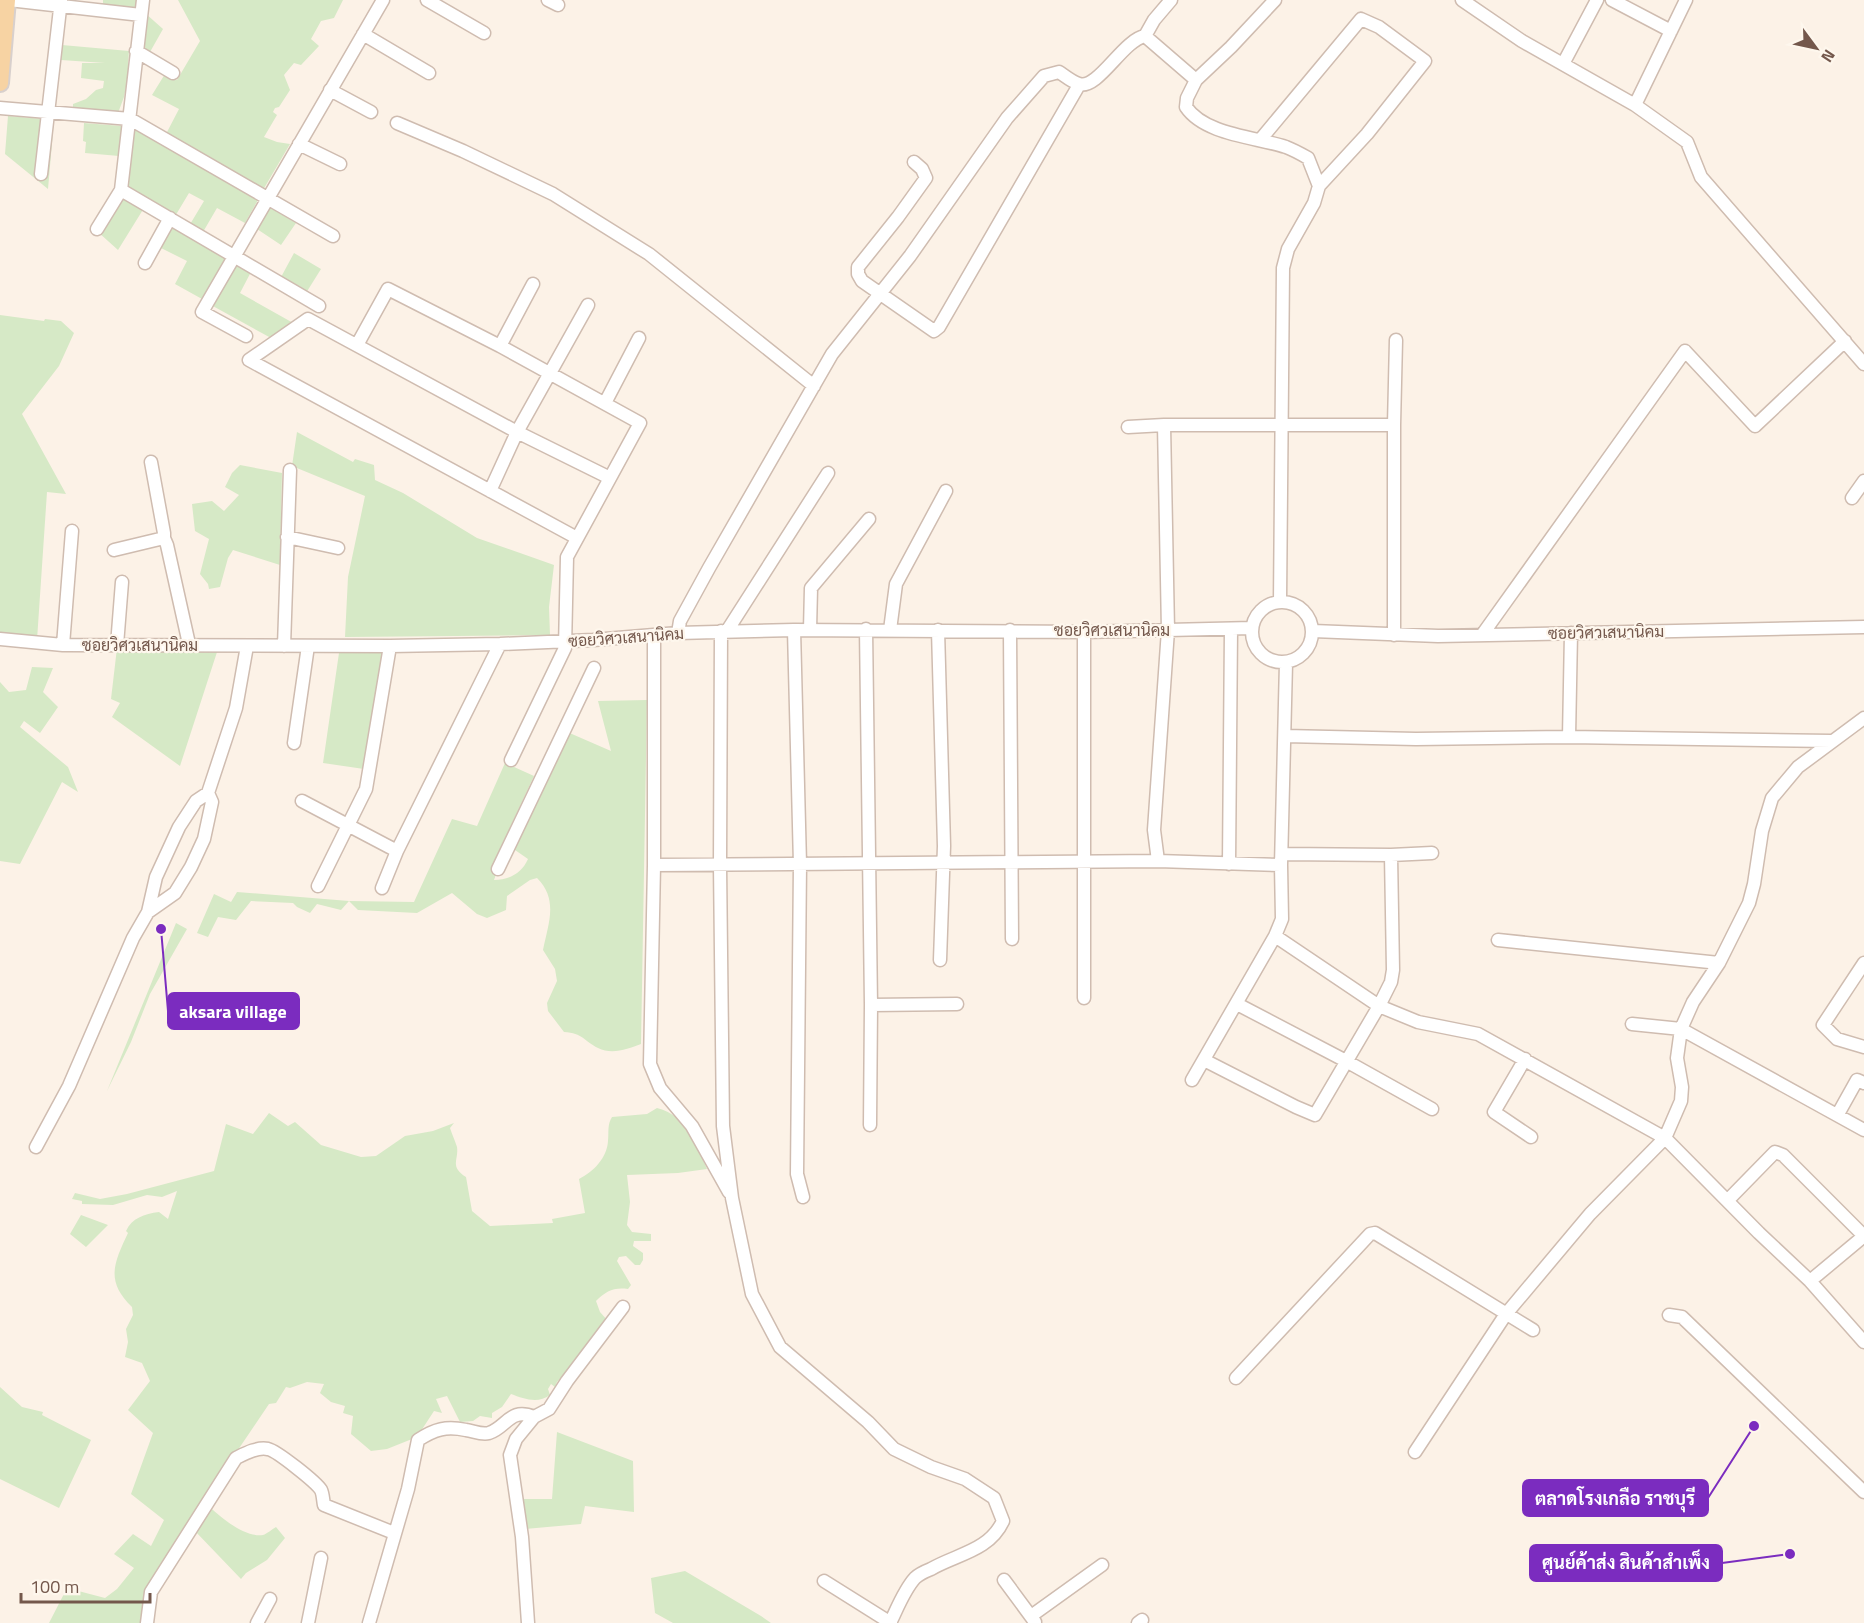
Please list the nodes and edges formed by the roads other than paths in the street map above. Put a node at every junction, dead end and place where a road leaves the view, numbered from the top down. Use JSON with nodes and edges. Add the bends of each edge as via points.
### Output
{"nodes":[{"id":1,"x":8,"y":0,"type":"edge"},
{"id":2,"x":143,"y":0,"type":"edge"},
{"id":3,"x":382,"y":0,"type":"edge"},
{"id":4,"x":427,"y":0,"type":"edge"},
{"id":5,"x":1171,"y":0,"type":"edge"},
{"id":6,"x":1275,"y":0,"type":"edge"},
{"id":7,"x":1462,"y":0,"type":"edge"},
{"id":8,"x":1598,"y":0,"type":"edge"},
{"id":9,"x":1612,"y":0,"type":"edge"},
{"id":10,"x":1686,"y":0,"type":"edge"},
{"id":11,"x":61,"y":3,"type":"edge"},
{"id":12,"x":141,"y":15,"type":"junction"},
{"id":13,"x":1671,"y":31,"type":"junction"},
{"id":14,"x":484,"y":33,"type":"dead end"},
{"id":15,"x":363,"y":34,"type":"junction"},
{"id":16,"x":1145,"y":36,"type":"junction"},
{"id":17,"x":136,"y":51,"type":"junction"},
{"id":18,"x":1563,"y":64,"type":"junction"},
{"id":19,"x":173,"y":73,"type":"dead end"},
{"id":20,"x":429,"y":73,"type":"dead end"},
{"id":21,"x":1196,"y":80,"type":"junction"},
{"id":22,"x":0,"y":83,"type":"edge"},
{"id":23,"x":1079,"y":85,"type":"junction"},
{"id":24,"x":330,"y":90,"type":"junction"},
{"id":25,"x":1635,"y":105,"type":"junction"},
{"id":26,"x":0,"y":108,"type":"edge"},
{"id":27,"x":48,"y":112,"type":"junction"},
{"id":28,"x":371,"y":112,"type":"dead end"},
{"id":29,"x":130,"y":119,"type":"junction"},
{"id":30,"x":397,"y":123,"type":"dead end"},
{"id":31,"x":1260,"y":140,"type":"junction"},
{"id":32,"x":299,"y":144,"type":"junction"},
{"id":33,"x":914,"y":162,"type":"dead end"},
{"id":34,"x":340,"y":164,"type":"dead end"},
{"id":35,"x":41,"y":174,"type":"dead end"},
{"id":36,"x":1319,"y":186,"type":"junction"},
{"id":37,"x":121,"y":190,"type":"junction"},
{"id":38,"x":267,"y":199,"type":"junction"},
{"id":39,"x":170,"y":218,"type":"junction"},
{"id":40,"x":97,"y":229,"type":"dead end"},
{"id":41,"x":333,"y":236,"type":"dead end"},
{"id":42,"x":235,"y":256,"type":"junction"},
{"id":43,"x":145,"y":263,"type":"dead end"},
{"id":44,"x":533,"y":284,"type":"dead end"},
{"id":45,"x":880,"y":293,"type":"junction"},
{"id":46,"x":588,"y":305,"type":"dead end"},
{"id":47,"x":319,"y":306,"type":"dead end"},
{"id":48,"x":246,"y":336,"type":"dead end"},
{"id":49,"x":639,"y":338,"type":"dead end"},
{"id":50,"x":1396,"y":340,"type":"dead end"},
{"id":51,"x":1845,"y":341,"type":"junction"},
{"id":52,"x":357,"y":345,"type":"junction"},
{"id":53,"x":500,"y":346,"type":"junction"},
{"id":54,"x":1864,"y":364,"type":"edge"},
{"id":55,"x":551,"y":374,"type":"junction"},
{"id":56,"x":814,"y":386,"type":"junction"},
{"id":57,"x":605,"y":403,"type":"junction"},
{"id":58,"x":1282,"y":424,"type":"junction"},
{"id":59,"x":1164,"y":425,"type":"junction"},
{"id":60,"x":1394,"y":425,"type":"junction"},
{"id":61,"x":1128,"y":427,"type":"dead end"},
{"id":62,"x":517,"y":432,"type":"junction"},
{"id":63,"x":150,"y":462,"type":"dead end"},
{"id":64,"x":290,"y":470,"type":"dead end"},
{"id":65,"x":828,"y":473,"type":"dead end"},
{"id":66,"x":610,"y":478,"type":"junction"},
{"id":67,"x":1864,"y":481,"type":"edge"},
{"id":68,"x":490,"y":491,"type":"junction"},
{"id":69,"x":946,"y":491,"type":"dead end"},
{"id":70,"x":1852,"y":498,"type":"dead end"},
{"id":71,"x":869,"y":519,"type":"dead end"},
{"id":72,"x":72,"y":531,"type":"dead end"},
{"id":73,"x":287,"y":537,"type":"junction"},
{"id":74,"x":164,"y":538,"type":"junction"},
{"id":75,"x":577,"y":538,"type":"junction"},
{"id":76,"x":338,"y":548,"type":"dead end"},
{"id":77,"x":114,"y":550,"type":"dead end"},
{"id":78,"x":122,"y":582,"type":"dead end"},
{"id":79,"x":1280,"y":602,"type":"junction"},
{"id":80,"x":1864,"y":627,"type":"edge"},
{"id":81,"x":1252,"y":628,"type":"junction"},
{"id":82,"x":866,"y":629,"type":"junction"},
{"id":83,"x":1231,"y":629,"type":"junction"},
{"id":84,"x":794,"y":630,"type":"junction"},
{"id":85,"x":810,"y":630,"type":"junction"},
{"id":86,"x":890,"y":630,"type":"junction"},
{"id":87,"x":938,"y":630,"type":"junction"},
{"id":88,"x":1010,"y":630,"type":"junction"},
{"id":89,"x":1168,"y":630,"type":"junction"},
{"id":90,"x":724,"y":631,"type":"junction"},
{"id":91,"x":1084,"y":632,"type":"junction"},
{"id":92,"x":1313,"y":632,"type":"junction"},
{"id":93,"x":678,"y":633,"type":"junction"},
{"id":94,"x":1571,"y":633,"type":"junction"},
{"id":95,"x":1394,"y":634,"type":"junction"},
{"id":96,"x":654,"y":635,"type":"junction"},
{"id":97,"x":1482,"y":635,"type":"junction"},
{"id":98,"x":0,"y":639,"type":"edge"},
{"id":99,"x":564,"y":640,"type":"junction"},
{"id":100,"x":189,"y":644,"type":"junction"},
{"id":101,"x":500,"y":644,"type":"junction"},
{"id":102,"x":63,"y":645,"type":"junction"},
{"id":103,"x":117,"y":645,"type":"junction"},
{"id":104,"x":390,"y":645,"type":"junction"},
{"id":105,"x":247,"y":646,"type":"junction"},
{"id":106,"x":284,"y":646,"type":"junction"},
{"id":107,"x":308,"y":646,"type":"junction"},
{"id":108,"x":1286,"y":663,"type":"junction"},
{"id":109,"x":594,"y":668,"type":"dead end"},
{"id":110,"x":1864,"y":718,"type":"edge"},
{"id":111,"x":1285,"y":736,"type":"junction"},
{"id":112,"x":1569,"y":737,"type":"junction"},
{"id":113,"x":1831,"y":741,"type":"junction"},
{"id":114,"x":294,"y":743,"type":"dead end"},
{"id":115,"x":511,"y":760,"type":"dead end"},
{"id":116,"x":208,"y":793,"type":"junction"},
{"id":117,"x":302,"y":801,"type":"dead end"},
{"id":118,"x":348,"y":825,"type":"junction"},
{"id":119,"x":397,"y":851,"type":"junction"},
{"id":120,"x":1432,"y":853,"type":"dead end"},
{"id":121,"x":1391,"y":855,"type":"junction"},
{"id":122,"x":1281,"y":860,"type":"junction"},
{"id":123,"x":1158,"y":861,"type":"junction"},
{"id":124,"x":1084,"y":862,"type":"junction"},
{"id":125,"x":943,"y":863,"type":"junction"},
{"id":126,"x":1013,"y":863,"type":"junction"},
{"id":127,"x":800,"y":864,"type":"junction"},
{"id":128,"x":870,"y":864,"type":"junction"},
{"id":129,"x":1229,"y":864,"type":"junction"},
{"id":130,"x":654,"y":865,"type":"junction"},
{"id":131,"x":720,"y":865,"type":"junction"},
{"id":132,"x":498,"y":869,"type":"dead end"},
{"id":133,"x":318,"y":886,"type":"dead end"},
{"id":134,"x":382,"y":888,"type":"dead end"},
{"id":135,"x":148,"y":912,"type":"junction"},
{"id":136,"x":1275,"y":936,"type":"junction"},
{"id":137,"x":1012,"y":939,"type":"dead end"},
{"id":138,"x":1498,"y":940,"type":"dead end"},
{"id":139,"x":940,"y":960,"type":"dead end"},
{"id":140,"x":1719,"y":963,"type":"junction"},
{"id":141,"x":1864,"y":963,"type":"edge"},
{"id":142,"x":1084,"y":998,"type":"dead end"},
{"id":143,"x":957,"y":1004,"type":"dead end"},
{"id":144,"x":1238,"y":1004,"type":"junction"},
{"id":145,"x":871,"y":1005,"type":"junction"},
{"id":146,"x":1379,"y":1006,"type":"junction"},
{"id":147,"x":1632,"y":1024,"type":"dead end"},
{"id":148,"x":1681,"y":1029,"type":"junction"},
{"id":149,"x":1864,"y":1047,"type":"edge"},
{"id":150,"x":1525,"y":1059,"type":"junction"},
{"id":151,"x":1204,"y":1060,"type":"junction"},
{"id":152,"x":1346,"y":1061,"type":"junction"},
{"id":153,"x":1192,"y":1080,"type":"dead end"},
{"id":154,"x":1864,"y":1083,"type":"edge"},
{"id":155,"x":1432,"y":1109,"type":"dead end"},
{"id":156,"x":1838,"y":1114,"type":"junction"},
{"id":157,"x":870,"y":1125,"type":"dead end"},
{"id":158,"x":1864,"y":1130,"type":"edge"},
{"id":159,"x":1531,"y":1137,"type":"dead end"},
{"id":160,"x":1665,"y":1138,"type":"junction"},
{"id":161,"x":36,"y":1147,"type":"dead end"},
{"id":162,"x":803,"y":1197,"type":"dead end"},
{"id":163,"x":732,"y":1198,"type":"junction"},
{"id":164,"x":1728,"y":1200,"type":"junction"},
{"id":165,"x":1864,"y":1236,"type":"edge"},
{"id":166,"x":1810,"y":1281,"type":"junction"},
{"id":167,"x":623,"y":1307,"type":"dead end"},
{"id":168,"x":1506,"y":1314,"type":"junction"},
{"id":169,"x":1669,"y":1315,"type":"dead end"},
{"id":170,"x":1533,"y":1330,"type":"dead end"},
{"id":171,"x":1864,"y":1342,"type":"edge"},
{"id":172,"x":1236,"y":1378,"type":"dead end"},
{"id":173,"x":534,"y":1417,"type":"junction"},
{"id":174,"x":1415,"y":1452,"type":"dead end"},
{"id":175,"x":1864,"y":1492,"type":"edge"},
{"id":176,"x":394,"y":1533,"type":"junction"},
{"id":177,"x":321,"y":1558,"type":"dead end"},
{"id":178,"x":1102,"y":1565,"type":"dead end"},
{"id":179,"x":1004,"y":1580,"type":"dead end"},
{"id":180,"x":825,"y":1581,"type":"dead end"},
{"id":181,"x":270,"y":1599,"type":"dead end"},
{"id":182,"x":1034,"y":1620,"type":"edge"},
{"id":183,"x":147,"y":1623,"type":"edge"},
{"id":184,"x":257,"y":1623,"type":"edge"},
{"id":185,"x":308,"y":1623,"type":"edge"},
{"id":186,"x":369,"y":1623,"type":"edge"},
{"id":187,"x":528,"y":1623,"type":"edge"},
{"id":188,"x":890,"y":1623,"type":"edge"}],
"edges":[{"from":1,"to":11,"type":"street"},
{"from":1,"to":22,"type":"main road"},
{"from":2,"to":12,"type":"street"},
{"from":3,"to":15,"type":"street"},
{"from":4,"to":14,"type":"street"},
{"from":5,"to":16,"type":"street"},
{"from":6,"to":21,"type":"street"},
{"from":7,"to":18,"type":"street"},
{"from":8,"to":18,"type":"street"},
{"from":9,"to":13,"type":"street"},
{"from":10,"to":13,"type":"street"},
{"from":11,"to":12,"type":"street"},
{"from":11,"to":27,"type":"street"},
{"from":12,"to":17,"type":"street"},
{"from":13,"to":25,"type":"street"},
{"from":15,"to":20,"type":"street"},
{"from":15,"to":24,"type":"street"},
{"from":16,"to":21,"type":"street"},
{"from":16,"to":23,"type":"street","via":[[1127,45],[1091,81]]},
{"from":17,"to":19,"type":"street"},
{"from":17,"to":29,"type":"street"},
{"from":18,"to":25,"type":"street"},
{"from":21,"to":31,"type":"street","via":[[1187,98],[1190,113],[1204,123]]},
{"from":23,"to":45,"type":"street","via":[[1059,72],[1044,76],[1033,87]]},
{"from":23,"to":45,"type":"street","via":[[939,327],[934,331]]},
{"from":24,"to":28,"type":"street"},
{"from":24,"to":32,"type":"street"},
{"from":25,"to":51,"type":"street","via":[[1687,142],[1701,177]]},
{"from":26,"to":27,"type":"street"},
{"from":27,"to":29,"type":"street"},
{"from":27,"to":35,"type":"street"},
{"from":29,"to":37,"type":"street"},
{"from":29,"to":38,"type":"street"},
{"from":30,"to":56,"type":"street","via":[[553,194],[649,254]]},
{"from":31,"to":36,"type":"street","via":[[1308,158]]},
{"from":31,"to":36,"type":"street","via":[[1360,19],[1379,27],[1425,61]]},
{"from":32,"to":34,"type":"street"},
{"from":32,"to":38,"type":"street"},
{"from":33,"to":45,"type":"street","via":[[926,178],[858,270],[862,280]]},
{"from":36,"to":58,"type":"street","via":[[1288,249],[1283,268]]},
{"from":37,"to":39,"type":"street"},
{"from":37,"to":40,"type":"street"},
{"from":38,"to":41,"type":"street"},
{"from":38,"to":42,"type":"street"},
{"from":39,"to":42,"type":"street"},
{"from":39,"to":43,"type":"street"},
{"from":42,"to":47,"type":"street"},
{"from":42,"to":48,"type":"street","via":[[202,312]]},
{"from":44,"to":53,"type":"street"},
{"from":45,"to":56,"type":"street","via":[[832,354]]},
{"from":46,"to":55,"type":"street"},
{"from":49,"to":57,"type":"street"},
{"from":50,"to":60,"type":"street"},
{"from":51,"to":54,"type":"street"},
{"from":51,"to":97,"type":"street","via":[[1755,426],[1685,351]]},
{"from":52,"to":53,"type":"street","via":[[388,289]]},
{"from":52,"to":62,"type":"street"},
{"from":52,"to":68,"type":"street","via":[[308,319],[249,360]]},
{"from":53,"to":55,"type":"street"},
{"from":55,"to":57,"type":"street"},
{"from":55,"to":62,"type":"street"},
{"from":56,"to":93,"type":"street","via":[[709,568],[680,621]]},
{"from":57,"to":66,"type":"street","via":[[640,423]]},
{"from":58,"to":59,"type":"street"},
{"from":58,"to":60,"type":"street"},
{"from":58,"to":79,"type":"street"},
{"from":59,"to":61,"type":"street"},
{"from":59,"to":89,"type":"street"},
{"from":60,"to":95,"type":"street"},
{"from":62,"to":66,"type":"street"},
{"from":62,"to":68,"type":"street"},
{"from":63,"to":74,"type":"street"},
{"from":64,"to":73,"type":"street"},
{"from":65,"to":90,"type":"street"},
{"from":66,"to":75,"type":"street"},
{"from":67,"to":70,"type":"street"},
{"from":68,"to":75,"type":"street"},
{"from":69,"to":86,"type":"street","via":[[896,584]]},
{"from":71,"to":85,"type":"street","via":[[811,588]]},
{"from":72,"to":102,"type":"street"},
{"from":73,"to":76,"type":"street"},
{"from":73,"to":106,"type":"street"},
{"from":74,"to":77,"type":"street"},
{"from":74,"to":100,"type":"street"},
{"from":75,"to":99,"type":"street","via":[[567,557]]},
{"from":78,"to":103,"type":"street"},
{"from":79,"to":81,"type":"street","via":[[1261,610]]},
{"from":79,"to":92,"type":"street","via":[[1306,613]]},
{"from":80,"to":94,"type":"street","name":"ซอยวิศวเสนานิคม"},
{"from":81,"to":83,"type":"street","name":"ซอยวิศวเสนานิคม"},
{"from":81,"to":108,"type":"street","via":[[1260,654]]},
{"from":82,"to":85,"type":"street","name":"ซอยวิศวเสนานิคม"},
{"from":82,"to":86,"type":"street","name":"ซอยวิศวเสนานิคม"},
{"from":82,"to":128,"type":"street"},
{"from":83,"to":89,"type":"street","name":"ซอยวิศวเสนานิคม"},
{"from":83,"to":129,"type":"street"},
{"from":84,"to":85,"type":"street","name":"ซอยวิศวเสนานิคม"},
{"from":84,"to":90,"type":"street","name":"ซอยวิศวเสนานิคม"},
{"from":84,"to":127,"type":"street"},
{"from":86,"to":87,"type":"street","name":"ซอยวิศวเสนานิคม"},
{"from":87,"to":88,"type":"street","name":"ซอยวิศวเสนานิคม"},
{"from":87,"to":125,"type":"street"},
{"from":88,"to":91,"type":"street","name":"ซอยวิศวเสนานิคม"},
{"from":88,"to":126,"type":"street"},
{"from":89,"to":91,"type":"street","name":"ซอยวิศวเสนานิคม"},
{"from":89,"to":123,"type":"street","via":[[1154,830]]},
{"from":90,"to":93,"type":"street","name":"ซอยวิศวเสนานิคม"},
{"from":90,"to":131,"type":"street"},
{"from":91,"to":124,"type":"street"},
{"from":92,"to":95,"type":"street","name":"ซอยวิศวเสนานิคม"},
{"from":92,"to":108,"type":"street","via":[[1302,656]]},
{"from":93,"to":96,"type":"street","name":"ซอยวิศวเสนานิคม"},
{"from":94,"to":97,"type":"street","name":"ซอยวิศวเสนานิคม"},
{"from":94,"to":112,"type":"street"},
{"from":95,"to":97,"type":"street","name":"ซอยวิศวเสนานิคม"},
{"from":96,"to":99,"type":"street","name":"ซอยวิศวเสนานิคม"},
{"from":96,"to":130,"type":"street"},
{"from":98,"to":102,"type":"street","name":"ซอยวิศวเสนานิคม"},
{"from":99,"to":101,"type":"street","name":"ซอยวิศวเสนานิคม"},
{"from":99,"to":115,"type":"street","via":[[565,648]]},
{"from":100,"to":103,"type":"street","name":"ซอยวิศวเสนานิคม"},
{"from":100,"to":105,"type":"street","name":"ซอยวิศวเสนานิคม"},
{"from":101,"to":104,"type":"street","name":"ซอยวิศวเสนานิคม"},
{"from":101,"to":119,"type":"street"},
{"from":102,"to":103,"type":"street","name":"ซอยวิศวเสนานิคม"},
{"from":104,"to":107,"type":"street","name":"ซอยวิศวเสนานิคม"},
{"from":104,"to":118,"type":"street","via":[[366,789]]},
{"from":105,"to":106,"type":"street","name":"ซอยวิศวเสนานิคม"},
{"from":105,"to":116,"type":"street","via":[[236,708]]},
{"from":106,"to":107,"type":"street","name":"ซอยวิศวเสนานิคม"},
{"from":107,"to":114,"type":"street"},
{"from":108,"to":111,"type":"street"},
{"from":109,"to":132,"type":"street"},
{"from":110,"to":113,"type":"street"},
{"from":111,"to":112,"type":"street"},
{"from":111,"to":122,"type":"street"},
{"from":112,"to":113,"type":"street"},
{"from":113,"to":140,"type":"street","via":[[1798,767],[1772,798],[1749,903]]},
{"from":116,"to":135,"type":"street","via":[[196,801],[179,827],[156,877]]},
{"from":116,"to":135,"type":"street","via":[[212,802],[206,830],[192,867],[175,893]]},
{"from":117,"to":118,"type":"street"},
{"from":118,"to":119,"type":"street"},
{"from":118,"to":133,"type":"street"},
{"from":119,"to":134,"type":"street"},
{"from":120,"to":121,"type":"street"},
{"from":121,"to":122,"type":"street"},
{"from":121,"to":146,"type":"street","via":[[1394,970]]},
{"from":122,"to":129,"type":"street"},
{"from":122,"to":136,"type":"street","via":[[1282,919]]},
{"from":123,"to":124,"type":"street"},
{"from":123,"to":129,"type":"street"},
{"from":124,"to":126,"type":"street"},
{"from":124,"to":142,"type":"street"},
{"from":125,"to":126,"type":"street"},
{"from":125,"to":128,"type":"street"},
{"from":125,"to":139,"type":"street"},
{"from":126,"to":137,"type":"street"},
{"from":127,"to":128,"type":"street"},
{"from":127,"to":131,"type":"street"},
{"from":127,"to":162,"type":"street","via":[[797,1174]]},
{"from":128,"to":145,"type":"street"},
{"from":130,"to":131,"type":"street"},
{"from":130,"to":163,"type":"street","via":[[650,1064],[660,1088],[692,1126]]},
{"from":131,"to":163,"type":"street","via":[[723,1126]]},
{"from":135,"to":161,"type":"street","via":[[69,1086]]},
{"from":136,"to":144,"type":"street"},
{"from":136,"to":146,"type":"street"},
{"from":138,"to":140,"type":"street"},
{"from":140,"to":148,"type":"street","via":[[1693,1002]]},
{"from":141,"to":149,"type":"street","via":[[1823,1025],[1837,1039]]},
{"from":143,"to":145,"type":"street"},
{"from":144,"to":151,"type":"street"},
{"from":144,"to":152,"type":"street"},
{"from":145,"to":157,"type":"street"},
{"from":146,"to":150,"type":"street","via":[[1418,1022],[1478,1034]]},
{"from":146,"to":152,"type":"street"},
{"from":147,"to":148,"type":"street"},
{"from":148,"to":156,"type":"street"},
{"from":148,"to":160,"type":"street","via":[[1677,1058],[1681,1101]]},
{"from":150,"to":159,"type":"street","via":[[1494,1112]]},
{"from":150,"to":160,"type":"street"},
{"from":151,"to":152,"type":"street","via":[[1313,1115]]},
{"from":151,"to":153,"type":"street"},
{"from":152,"to":155,"type":"street"},
{"from":154,"to":156,"type":"street","via":[[1857,1080]]},
{"from":156,"to":158,"type":"street"},
{"from":160,"to":164,"type":"street"},
{"from":160,"to":168,"type":"street","via":[[1590,1214]]},
{"from":163,"to":188,"type":"street","via":[[752,1294],[780,1347],[894,1449],[965,1479],[994,1498],[1003,1521],[997,1533],[974,1550],[916,1577]]},
{"from":164,"to":165,"type":"street","via":[[1775,1152],[1783,1155]]},
{"from":164,"to":166,"type":"street"},
{"from":165,"to":166,"type":"street"},
{"from":166,"to":171,"type":"street"},
{"from":167,"to":173,"type":"street","via":[[549,1409]]},
{"from":168,"to":170,"type":"street"},
{"from":168,"to":172,"type":"street","via":[[1375,1233],[1370,1234]]},
{"from":168,"to":174,"type":"street"},
{"from":169,"to":175,"type":"street","via":[[1682,1317]]},
{"from":173,"to":176,"type":"street","via":[[526,1413],[516,1415],[482,1434],[449,1428],[434,1430],[418,1440]]},
{"from":173,"to":187,"type":"street","via":[[516,1439],[510,1455],[522,1537]]},
{"from":176,"to":183,"type":"street","via":[[324,1504],[321,1490],[271,1450],[247,1452],[236,1458],[159,1578],[151,1592]]},
{"from":176,"to":186,"type":"street"},
{"from":177,"to":185,"type":"street"},
{"from":178,"to":182,"type":"street"},
{"from":179,"to":182,"type":"street"},
{"from":180,"to":188,"type":"street"},
{"from":181,"to":184,"type":"street"}]}
